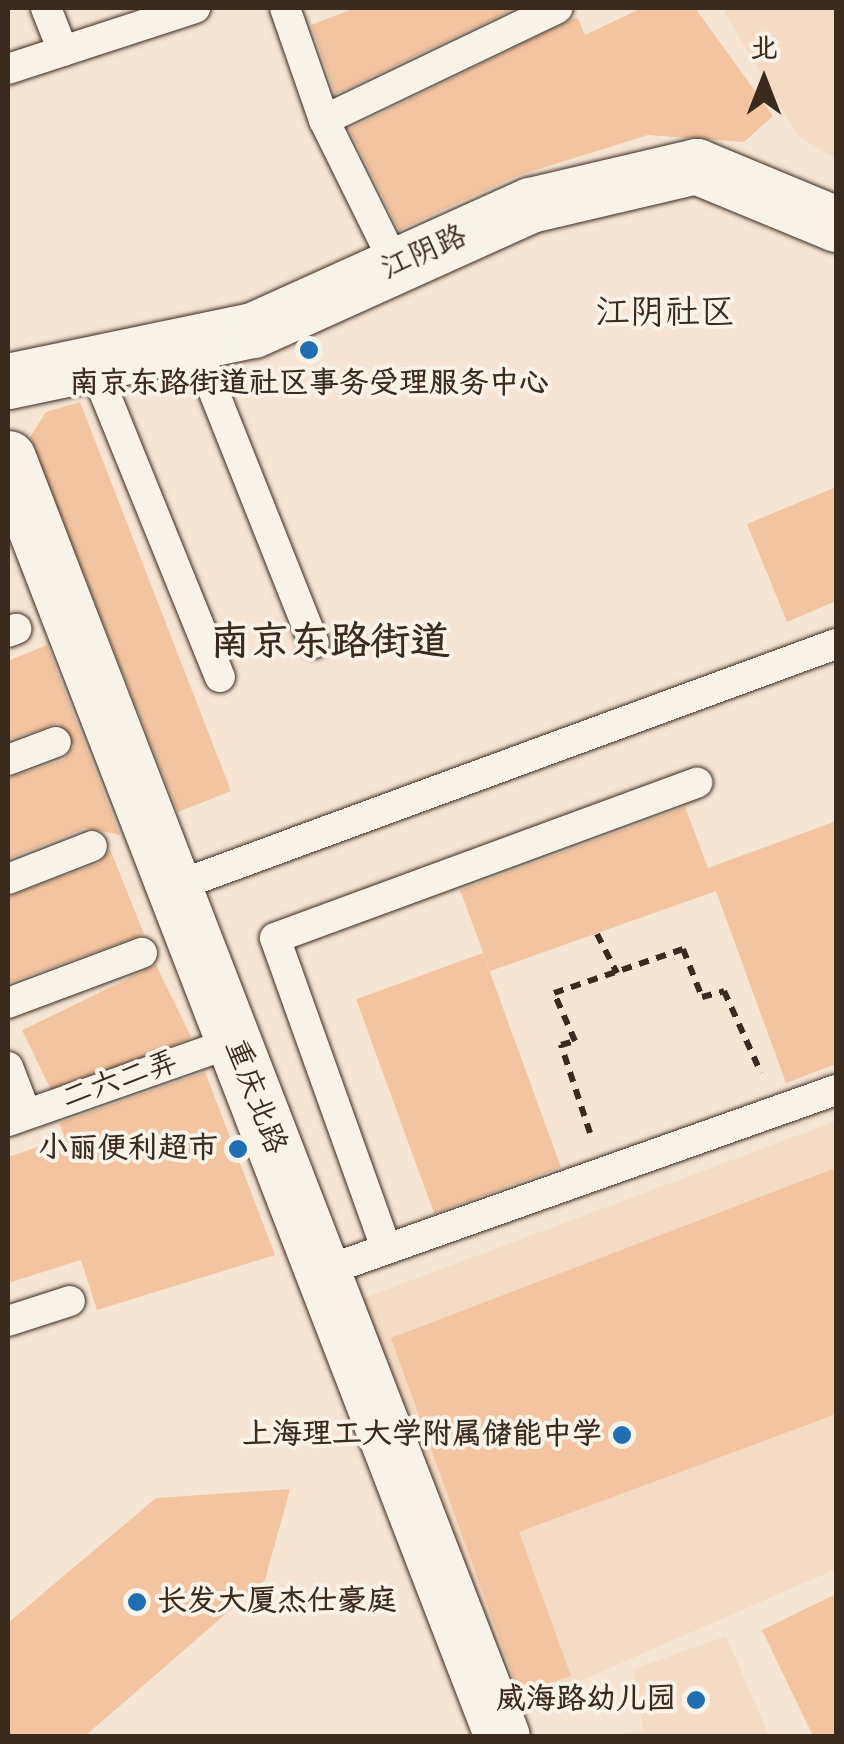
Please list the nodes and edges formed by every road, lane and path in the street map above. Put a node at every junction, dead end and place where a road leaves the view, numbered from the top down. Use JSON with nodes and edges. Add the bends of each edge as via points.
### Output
{"nodes":[{"id":1,"x":46,"y":8,"type":"edge"},
{"id":2,"x":195,"y":8,"type":"edge"},
{"id":3,"x":285,"y":8,"type":"edge"},
{"id":4,"x":558,"y":8,"type":"edge"},
{"id":5,"x":63,"y":51,"type":"junction"},
{"id":6,"x":8,"y":69,"type":"edge"},
{"id":7,"x":324,"y":120,"type":"junction"},
{"id":8,"x":836,"y":224,"type":"edge"},
{"id":9,"x":396,"y":266,"type":"junction"},
{"id":10,"x":170,"y":339,"type":"junction"},
{"id":11,"x":92,"y":362,"type":"junction"},
{"id":12,"x":8,"y":381,"type":"edge"},
{"id":13,"x":8,"y":458,"type":"edge"},
{"id":14,"x":314,"y":642,"type":"dead end"},
{"id":15,"x":836,"y":644,"type":"edge"},
{"id":16,"x":220,"y":677,"type":"dead end"},
{"id":17,"x":56,"y":742,"type":"dead end"},
{"id":18,"x":8,"y":760,"type":"edge"},
{"id":19,"x":697,"y":783,"type":"dead end"},
{"id":20,"x":92,"y":846,"type":"dead end"},
{"id":21,"x":8,"y":879,"type":"edge"},
{"id":22,"x":174,"y":887,"type":"junction"},
{"id":23,"x":597,"y":934,"type":"dead end"},
{"id":24,"x":142,"y":953,"type":"dead end"},
{"id":25,"x":617,"y":973,"type":"junction"},
{"id":26,"x":8,"y":1003,"type":"edge"},
{"id":27,"x":233,"y":1042,"type":"junction"},
{"id":28,"x":8,"y":1067,"type":"edge"},
{"id":29,"x":836,"y":1090,"type":"edge"},
{"id":30,"x":778,"y":1111,"type":"junction"},
{"id":31,"x":16,"y":1117,"type":"edge"},
{"id":32,"x":600,"y":1168,"type":"junction"},
{"id":33,"x":386,"y":1248,"type":"junction"},
{"id":34,"x":322,"y":1272,"type":"junction"},
{"id":35,"x":70,"y":1301,"type":"dead end"},
{"id":36,"x":8,"y":1321,"type":"edge"},
{"id":37,"x":502,"y":1736,"type":"edge"}],
"edges":[{"from":1,"to":5,"type":"lane"},
{"from":2,"to":5,"type":"lane"},
{"from":3,"to":7,"type":"lane"},
{"from":4,"to":7,"type":"lane"},
{"from":5,"to":6,"type":"lane"},
{"from":7,"to":9,"type":"lane"},
{"from":8,"to":9,"type":"street","name":"江阴路","via":[[696,166],[530,205]]},
{"from":9,"to":10,"type":"street","name":"江阴路","via":[[253,330]]},
{"from":10,"to":11,"type":"street","name":"江阴路"},
{"from":10,"to":14,"type":"lane"},
{"from":11,"to":12,"type":"street","name":"江阴路"},
{"from":11,"to":16,"type":"lane"},
{"from":13,"to":22,"type":"street","name":"重庆北路"},
{"from":15,"to":22,"type":"lane"},
{"from":17,"to":18,"type":"lane"},
{"from":19,"to":33,"type":"lane","via":[[275,938]]},
{"from":20,"to":21,"type":"lane"},
{"from":22,"to":27,"type":"street","name":"重庆北路"},
{"from":23,"to":25,"type":"path"},
{"from":24,"to":26,"type":"lane"},
{"from":25,"to":30,"type":"path","via":[[683,949],[702,997],[724,990]]},
{"from":25,"to":32,"type":"path","via":[[554,993],[576,1041],[561,1045]]},
{"from":27,"to":31,"type":"lane","name":"二六二弄"},
{"from":27,"to":34,"type":"street","name":"重庆北路"},
{"from":28,"to":31,"type":"lane"},
{"from":29,"to":30,"type":"lane"},
{"from":30,"to":32,"type":"lane"},
{"from":32,"to":33,"type":"lane"},
{"from":33,"to":34,"type":"lane"},
{"from":34,"to":37,"type":"street","name":"重庆北路"},
{"from":35,"to":36,"type":"lane"}]}
